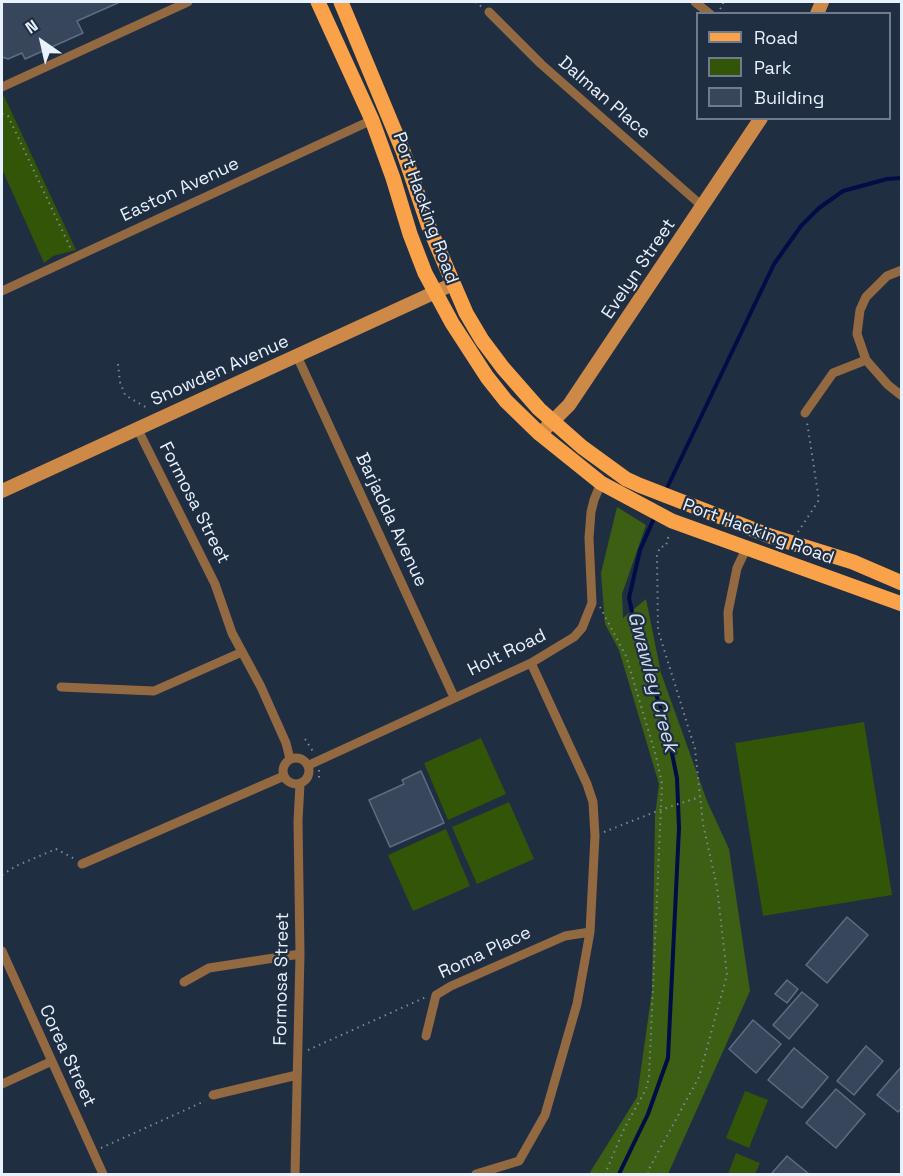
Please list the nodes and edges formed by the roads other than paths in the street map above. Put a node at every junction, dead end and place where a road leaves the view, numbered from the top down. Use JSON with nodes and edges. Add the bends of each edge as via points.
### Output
{"nodes":[{"id":1,"x":188,"y":2,"type":"edge"},
{"id":2,"x":318,"y":2,"type":"edge"},
{"id":3,"x":341,"y":2,"type":"edge"},
{"id":4,"x":696,"y":2,"type":"edge"},
{"id":5,"x":489,"y":12,"type":"dead end"},
{"id":6,"x":708,"y":12,"type":"edge"},
{"id":7,"x":2,"y":87,"type":"edge"},
{"id":8,"x":372,"y":120,"type":"junction"},
{"id":9,"x":760,"y":120,"type":"edge"},
{"id":10,"x":702,"y":206,"type":"junction"},
{"id":11,"x":902,"y":270,"type":"edge"},
{"id":12,"x":453,"y":284,"type":"junction"},
{"id":13,"x":2,"y":291,"type":"edge"},
{"id":14,"x":435,"y":292,"type":"junction"},
{"id":15,"x":297,"y":356,"type":"junction"},
{"id":16,"x":866,"y":360,"type":"junction"},
{"id":17,"x":902,"y":396,"type":"edge"},
{"id":18,"x":805,"y":413,"type":"road end"},
{"id":19,"x":553,"y":423,"type":"junction"},
{"id":20,"x":137,"y":428,"type":"junction"},
{"id":21,"x":540,"y":434,"type":"junction"},
{"id":22,"x":601,"y":483,"type":"junction"},
{"id":23,"x":2,"y":491,"type":"edge"},
{"id":24,"x":746,"y":549,"type":"junction"},
{"id":25,"x":902,"y":583,"type":"edge"},
{"id":26,"x":902,"y":604,"type":"edge"},
{"id":27,"x":729,"y":639,"type":"dead end"},
{"id":28,"x":242,"y":651,"type":"junction"},
{"id":29,"x":531,"y":663,"type":"junction"},
{"id":30,"x":61,"y":687,"type":"dead end"},
{"id":31,"x":454,"y":698,"type":"junction"},
{"id":32,"x":290,"y":759,"type":"junction"},
{"id":33,"x":309,"y":765,"type":"junction"},
{"id":34,"x":284,"y":776,"type":"junction"},
{"id":35,"x":300,"y":784,"type":"junction"},
{"id":36,"x":82,"y":864,"type":"road end"},
{"id":37,"x":590,"y":932,"type":"junction"},
{"id":38,"x":2,"y":951,"type":"edge"},
{"id":39,"x":300,"y":954,"type":"junction"},
{"id":40,"x":184,"y":982,"type":"dead end"},
{"id":41,"x":426,"y":1036,"type":"dead end"},
{"id":42,"x":50,"y":1062,"type":"junction"},
{"id":43,"x":297,"y":1076,"type":"junction"},
{"id":44,"x":2,"y":1084,"type":"edge"},
{"id":45,"x":213,"y":1095,"type":"road end"},
{"id":46,"x":103,"y":1174,"type":"edge"},
{"id":47,"x":295,"y":1174,"type":"edge"},
{"id":48,"x":476,"y":1174,"type":"edge"}],
"edges":[{"from":1,"to":7,"type":"street"},
{"from":2,"to":8,"type":"main road","name":"Port Hacking Road"},
{"from":3,"to":12,"type":"main road","name":"Port Hacking Road"},
{"from":4,"to":6,"type":"street"},
{"from":5,"to":10,"type":"street","name":"Dalman Place","via":[[541,64]]},
{"from":8,"to":13,"type":"street","name":"Easton Avenue"},
{"from":8,"to":14,"type":"main road","name":"Port Hacking Road","via":[[410,234]]},
{"from":9,"to":10,"type":"street","name":"Evelyn Street"},
{"from":10,"to":19,"type":"street","name":"Evelyn Street"},
{"from":11,"to":16,"type":"street","via":[[887,276],[873,289],[860,310],[857,334]]},
{"from":12,"to":14,"type":"street","name":"Snowden Avenue"},
{"from":12,"to":19,"type":"main road","name":"Port Hacking Road","via":[[482,340]]},
{"from":14,"to":15,"type":"street","name":"Snowden Avenue"},
{"from":14,"to":21,"type":"main road","name":"Port Hacking Road","via":[[487,376]]},
{"from":15,"to":20,"type":"street","name":"Snowden Avenue"},
{"from":15,"to":31,"type":"street","name":"Barjadda Avenue"},
{"from":16,"to":17,"type":"street"},
{"from":16,"to":18,"type":"street","via":[[833,373]]},
{"from":19,"to":21,"type":"street","name":"Evelyn Street"},
{"from":19,"to":25,"type":"main road","name":"Port Hacking Road","via":[[639,485]]},
{"from":20,"to":23,"type":"street","name":"Snowden Avenue"},
{"from":20,"to":28,"type":"street","name":"Formosa Street","via":[[215,584]]},
{"from":21,"to":22,"type":"main road","name":"Port Hacking Road"},
{"from":22,"to":24,"type":"main road","name":"Port Hacking Road","via":[[671,528]]},
{"from":22,"to":29,"type":"street","name":"Holt Road","via":[[591,512],[593,594],[589,614],[574,637]]},
{"from":24,"to":26,"type":"main road","name":"Port Hacking Road"},
{"from":24,"to":27,"type":"street","via":[[737,568],[728,612]]},
{"from":28,"to":30,"type":"street","via":[[154,691]]},
{"from":28,"to":32,"type":"street","name":"Formosa Street"},
{"from":29,"to":31,"type":"street","name":"Holt Road"},
{"from":29,"to":37,"type":"street","via":[[593,802]]},
{"from":31,"to":33,"type":"street","name":"Holt Road"},
{"from":32,"to":33,"type":"street","via":[[300,758]]},
{"from":32,"to":34,"type":"street","via":[[283,768]]},
{"from":33,"to":35,"type":"street","via":[[309,776]]},
{"from":34,"to":35,"type":"street","via":[[289,782]]},
{"from":34,"to":36,"type":"street"},
{"from":35,"to":39,"type":"street","name":"Formosa Street"},
{"from":37,"to":41,"type":"street","name":"Roma Place","via":[[565,936],[436,995]]},
{"from":37,"to":48,"type":"street","via":[[577,1004],[545,1115],[519,1161]]},
{"from":38,"to":42,"type":"street","name":"Corea Street"},
{"from":39,"to":40,"type":"street","via":[[209,968]]},
{"from":39,"to":43,"type":"street","name":"Formosa Street"},
{"from":42,"to":44,"type":"street"},
{"from":42,"to":46,"type":"street","name":"Corea Street"},
{"from":43,"to":45,"type":"street"},
{"from":43,"to":47,"type":"street","name":"Formosa Street"}]}
